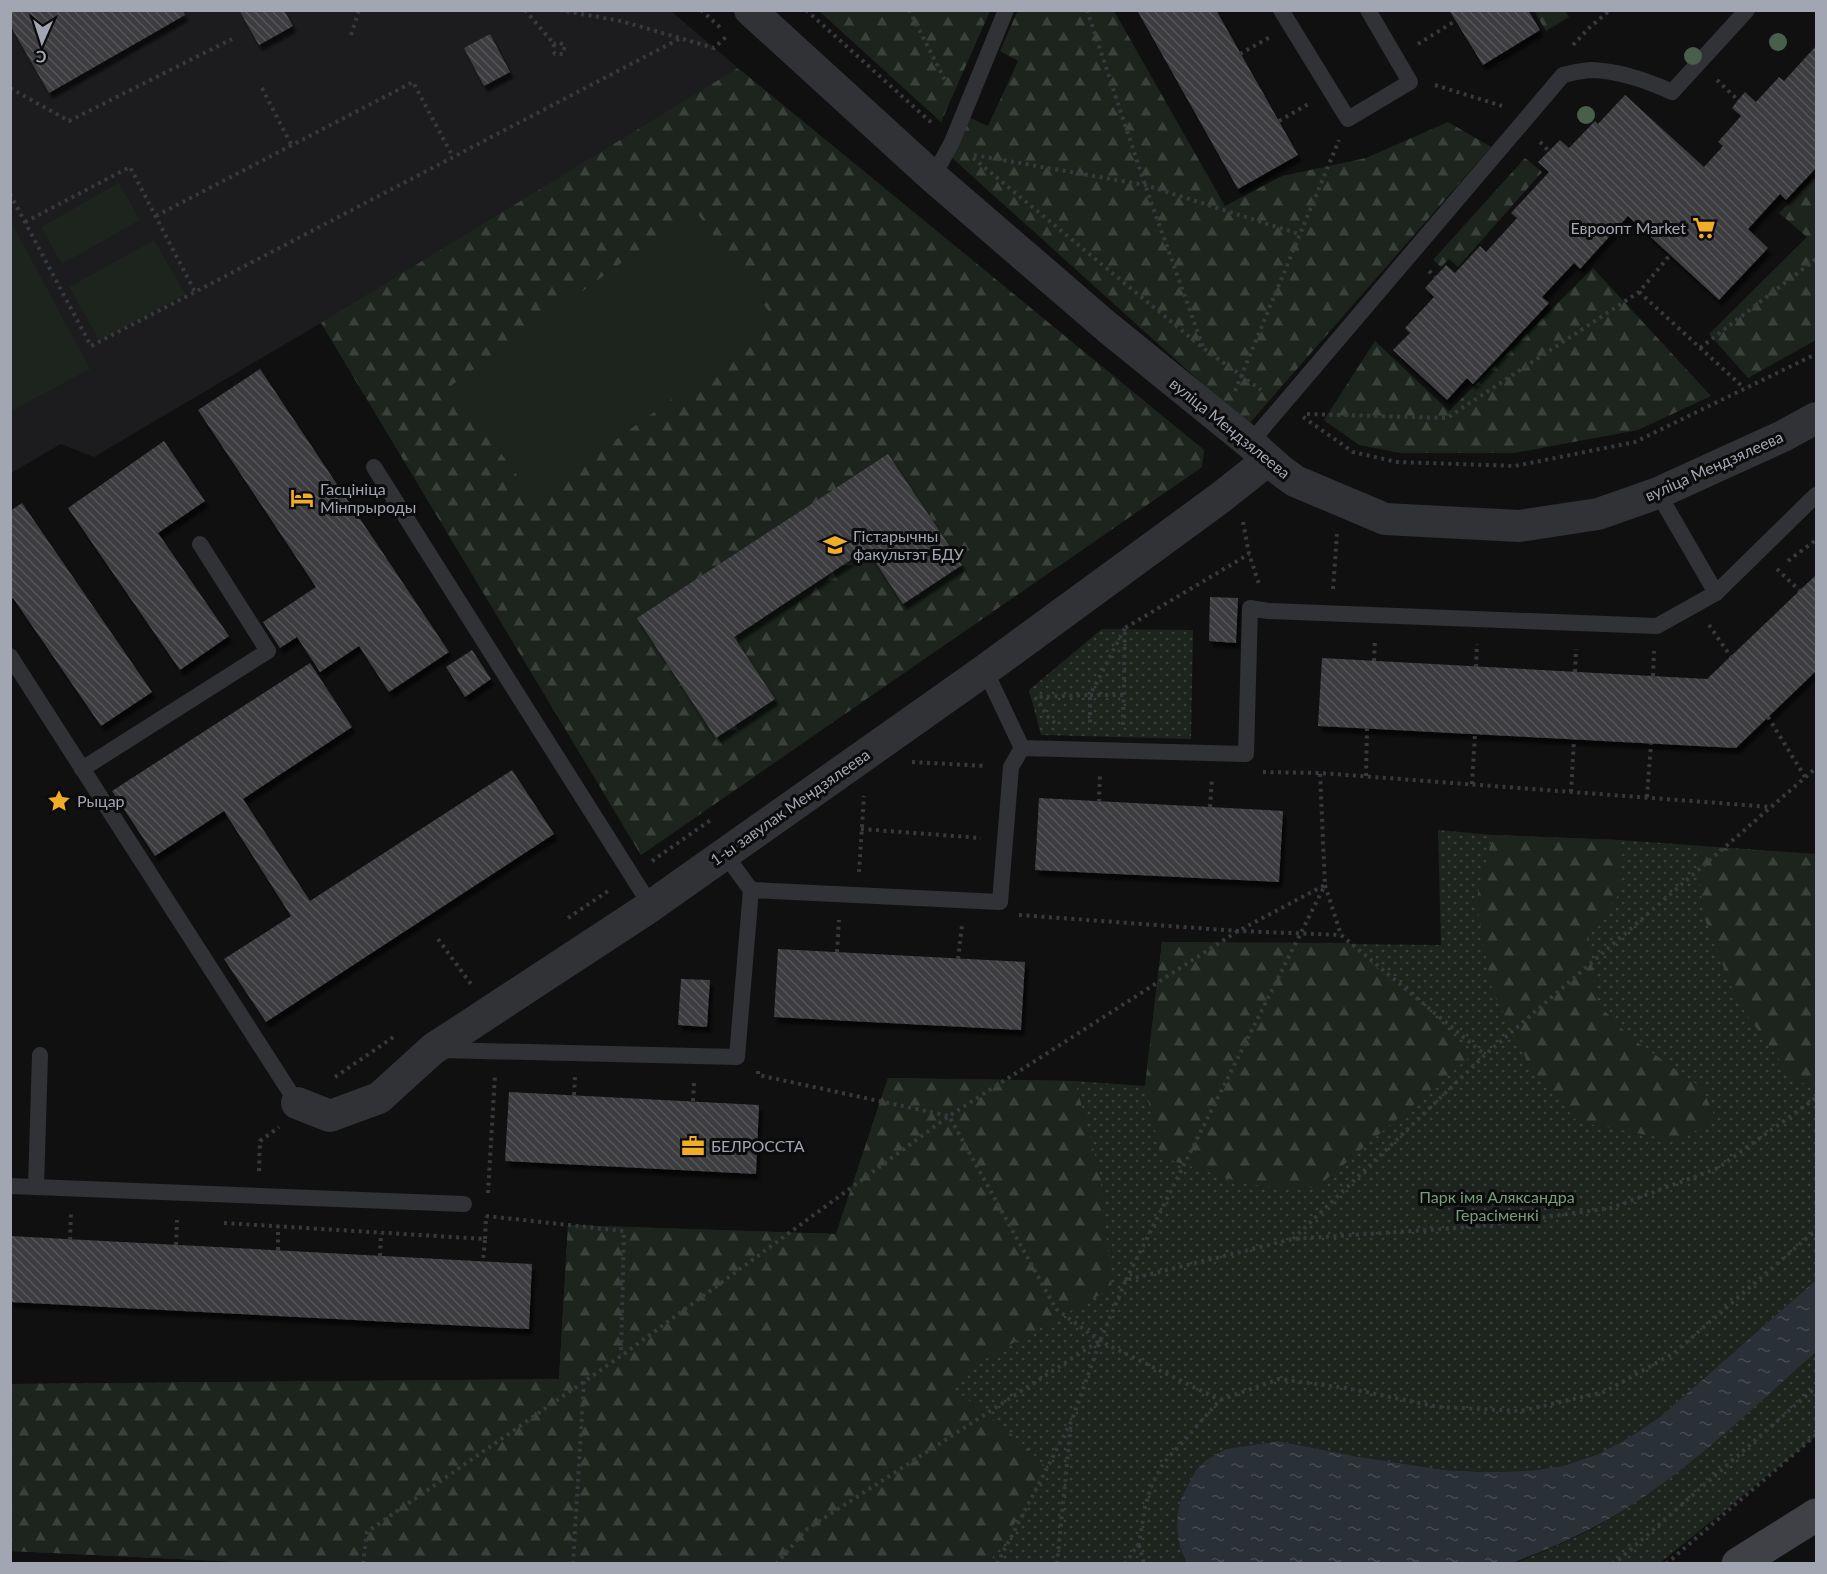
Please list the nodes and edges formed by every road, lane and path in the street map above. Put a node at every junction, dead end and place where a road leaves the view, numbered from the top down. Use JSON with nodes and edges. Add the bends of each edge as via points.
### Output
{"nodes":[{"id":1,"x":358,"y":10,"type":"edge"},
{"id":2,"x":525,"y":10,"type":"edge"},
{"id":3,"x":559,"y":10,"type":"edge"},
{"id":4,"x":750,"y":10,"type":"edge"},
{"id":5,"x":806,"y":10,"type":"edge"},
{"id":6,"x":909,"y":10,"type":"edge"},
{"id":7,"x":1006,"y":10,"type":"edge"},
{"id":8,"x":1087,"y":10,"type":"edge"},
{"id":9,"x":1281,"y":10,"type":"edge"},
{"id":10,"x":1368,"y":10,"type":"edge"},
{"id":11,"x":1747,"y":10,"type":"edge"},
{"id":12,"x":1455,"y":21,"type":"dead end"},
{"id":13,"x":728,"y":23,"type":"edge"},
{"id":14,"x":1276,"y":33,"type":"dead end"},
{"id":15,"x":351,"y":35,"type":"dead end"},
{"id":16,"x":232,"y":39,"type":"dead end"},
{"id":17,"x":679,"y":39,"type":"junction"},
{"id":18,"x":554,"y":44,"type":"dead end"},
{"id":19,"x":1413,"y":47,"type":"dead end"},
{"id":20,"x":1240,"y":54,"type":"dead end"},
{"id":21,"x":804,"y":60,"type":"junction"},
{"id":22,"x":1430,"y":76,"type":"dead end"},
{"id":23,"x":1714,"y":78,"type":"dead end"},
{"id":24,"x":10,"y":88,"type":"edge"},
{"id":25,"x":261,"y":88,"type":"dead end"},
{"id":26,"x":1315,"y":100,"type":"dead end"},
{"id":27,"x":1738,"y":100,"type":"dead end"},
{"id":28,"x":1529,"y":115,"type":"junction"},
{"id":29,"x":963,"y":116,"type":"junction"},
{"id":30,"x":1279,"y":121,"type":"dead end"},
{"id":31,"x":1334,"y":130,"type":"dead end"},
{"id":32,"x":952,"y":142,"type":"junction"},
{"id":33,"x":1539,"y":142,"type":"dead end"},
{"id":34,"x":292,"y":146,"type":"junction"},
{"id":35,"x":1549,"y":151,"type":"dead end"},
{"id":36,"x":453,"y":157,"type":"junction"},
{"id":37,"x":933,"y":177,"type":"junction"},
{"id":38,"x":1144,"y":185,"type":"junction"},
{"id":39,"x":10,"y":194,"type":"edge"},
{"id":40,"x":156,"y":216,"type":"junction"},
{"id":41,"x":25,"y":222,"type":"junction"},
{"id":42,"x":1299,"y":234,"type":"junction"},
{"id":43,"x":1670,"y":255,"type":"dead end"},
{"id":44,"x":1816,"y":259,"type":"edge"},
{"id":45,"x":195,"y":292,"type":"junction"},
{"id":46,"x":1639,"y":292,"type":"junction"},
{"id":47,"x":1203,"y":348,"type":"junction"},
{"id":48,"x":1700,"y":348,"type":"junction"},
{"id":49,"x":1816,"y":354,"type":"edge"},
{"id":50,"x":1242,"y":378,"type":"junction"},
{"id":51,"x":1744,"y":388,"type":"junction"},
{"id":52,"x":1283,"y":404,"type":"junction"},
{"id":53,"x":1218,"y":418,"type":"junction"},
{"id":54,"x":1816,"y":418,"type":"edge"},
{"id":55,"x":1259,"y":451,"type":"junction"},
{"id":56,"x":374,"y":467,"type":"dead end"},
{"id":57,"x":1235,"y":485,"type":"junction"},
{"id":58,"x":1658,"y":493,"type":"junction"},
{"id":59,"x":1816,"y":495,"type":"edge"},
{"id":60,"x":1340,"y":500,"type":"junction"},
{"id":61,"x":1816,"y":540,"type":"edge"},
{"id":62,"x":200,"y":544,"type":"dead end"},
{"id":63,"x":1249,"y":554,"type":"junction"},
{"id":64,"x":1800,"y":591,"type":"dead end"},
{"id":65,"x":1716,"y":593,"type":"junction"},
{"id":66,"x":1268,"y":611,"type":"junction"},
{"id":67,"x":1331,"y":612,"type":"junction"},
{"id":68,"x":1125,"y":628,"type":"junction"},
{"id":69,"x":1375,"y":629,"type":"dead end"},
{"id":70,"x":1477,"y":643,"type":"dead end"},
{"id":71,"x":1577,"y":645,"type":"dead end"},
{"id":72,"x":10,"y":656,"type":"edge"},
{"id":73,"x":1374,"y":661,"type":"dead end"},
{"id":74,"x":1476,"y":667,"type":"dead end"},
{"id":75,"x":985,"y":670,"type":"junction"},
{"id":76,"x":1575,"y":672,"type":"dead end"},
{"id":77,"x":1090,"y":694,"type":"junction"},
{"id":78,"x":1123,"y":695,"type":"junction"},
{"id":79,"x":1768,"y":717,"type":"dead end"},
{"id":80,"x":1056,"y":724,"type":"dead end"},
{"id":81,"x":1367,"y":729,"type":"dead end"},
{"id":82,"x":1475,"y":734,"type":"dead end"},
{"id":83,"x":1574,"y":739,"type":"dead end"},
{"id":84,"x":1651,"y":743,"type":"dead end"},
{"id":85,"x":1022,"y":748,"type":"junction"},
{"id":86,"x":1089,"y":749,"type":"junction"},
{"id":87,"x":1123,"y":750,"type":"junction"},
{"id":88,"x":869,"y":752,"type":"junction"},
{"id":89,"x":1268,"y":762,"type":"dead end"},
{"id":90,"x":1100,"y":766,"type":"dead end"},
{"id":91,"x":1816,"y":768,"type":"edge"},
{"id":92,"x":82,"y":769,"type":"junction"},
{"id":93,"x":1212,"y":770,"type":"dead end"},
{"id":94,"x":1320,"y":773,"type":"junction"},
{"id":95,"x":1366,"y":776,"type":"junction"},
{"id":96,"x":1806,"y":777,"type":"junction"},
{"id":97,"x":1472,"y":784,"type":"junction"},
{"id":98,"x":1571,"y":792,"type":"junction"},
{"id":99,"x":1647,"y":797,"type":"junction"},
{"id":100,"x":1099,"y":801,"type":"dead end"},
{"id":101,"x":1210,"y":807,"type":"dead end"},
{"id":102,"x":1770,"y":807,"type":"junction"},
{"id":103,"x":861,"y":830,"type":"junction"},
{"id":104,"x":1005,"y":840,"type":"junction"},
{"id":105,"x":724,"y":853,"type":"junction"},
{"id":106,"x":1325,"y":885,"type":"junction"},
{"id":107,"x":751,"y":890,"type":"junction"},
{"id":108,"x":858,"y":894,"type":"junction"},
{"id":109,"x":651,"y":906,"type":"junction"},
{"id":110,"x":1016,"y":915,"type":"dead end"},
{"id":111,"x":840,"y":917,"type":"dead end"},
{"id":112,"x":962,"y":924,"type":"dead end"},
{"id":113,"x":1238,"y":931,"type":"junction"},
{"id":114,"x":1299,"y":934,"type":"junction"},
{"id":115,"x":1341,"y":935,"type":"junction"},
{"id":116,"x":438,"y":939,"type":"dead end"},
{"id":117,"x":837,"y":952,"type":"dead end"},
{"id":118,"x":958,"y":959,"type":"dead end"},
{"id":119,"x":471,"y":984,"type":"dead end"},
{"id":120,"x":434,"y":1049,"type":"junction"},
{"id":121,"x":40,"y":1055,"type":"dead end"},
{"id":122,"x":1485,"y":1055,"type":"junction"},
{"id":123,"x":758,"y":1064,"type":"dead end"},
{"id":124,"x":495,"y":1067,"type":"dead end"},
{"id":125,"x":576,"y":1070,"type":"dead end"},
{"id":126,"x":694,"y":1075,"type":"dead end"},
{"id":127,"x":747,"y":1075,"type":"dead end"},
{"id":128,"x":758,"y":1075,"type":"junction"},
{"id":129,"x":574,"y":1095,"type":"dead end"},
{"id":130,"x":1816,"y":1098,"type":"edge"},
{"id":131,"x":693,"y":1101,"type":"dead end"},
{"id":132,"x":297,"y":1103,"type":"joint"},
{"id":133,"x":949,"y":1116,"type":"junction"},
{"id":134,"x":260,"y":1141,"type":"dead end"},
{"id":135,"x":259,"y":1174,"type":"dead end"},
{"id":136,"x":10,"y":1186,"type":"edge"},
{"id":137,"x":36,"y":1187,"type":"junction"},
{"id":138,"x":488,"y":1193,"type":"dead end"},
{"id":139,"x":464,"y":1204,"type":"dead end"},
{"id":140,"x":487,"y":1205,"type":"dead end"},
{"id":141,"x":61,"y":1212,"type":"dead end"},
{"id":142,"x":486,"y":1216,"type":"junction"},
{"id":143,"x":165,"y":1219,"type":"dead end"},
{"id":144,"x":177,"y":1220,"type":"junction"},
{"id":145,"x":188,"y":1220,"type":"dead end"},
{"id":146,"x":222,"y":1222,"type":"dead end"},
{"id":147,"x":279,"y":1226,"type":"junction"},
{"id":148,"x":1816,"y":1230,"type":"edge"},
{"id":149,"x":381,"y":1233,"type":"junction"},
{"id":150,"x":70,"y":1239,"type":"dead end"},
{"id":151,"x":485,"y":1239,"type":"junction"},
{"id":152,"x":1293,"y":1239,"type":"junction"},
{"id":153,"x":176,"y":1245,"type":"dead end"},
{"id":154,"x":278,"y":1250,"type":"dead end"},
{"id":155,"x":380,"y":1256,"type":"dead end"},
{"id":156,"x":483,"y":1261,"type":"dead end"},
{"id":157,"x":1126,"y":1280,"type":"junction"},
{"id":158,"x":1100,"y":1341,"type":"junction"},
{"id":159,"x":621,"y":1356,"type":"junction"},
{"id":160,"x":584,"y":1380,"type":"junction"},
{"id":161,"x":1816,"y":1387,"type":"edge"},
{"id":162,"x":1220,"y":1400,"type":"junction"},
{"id":163,"x":1072,"y":1420,"type":"junction"},
{"id":164,"x":1816,"y":1435,"type":"edge"},
{"id":165,"x":1816,"y":1515,"type":"edge"},
{"id":166,"x":1816,"y":1528,"type":"edge"},
{"id":167,"x":1139,"y":1544,"type":"junction"},
{"id":168,"x":363,"y":1563,"type":"edge"},
{"id":169,"x":573,"y":1563,"type":"edge"},
{"id":170,"x":776,"y":1563,"type":"edge"},
{"id":171,"x":997,"y":1563,"type":"edge"},
{"id":172,"x":1057,"y":1563,"type":"edge"},
{"id":173,"x":1125,"y":1563,"type":"edge"},
{"id":174,"x":1144,"y":1563,"type":"edge"},
{"id":175,"x":1612,"y":1563,"type":"edge"},
{"id":176,"x":1666,"y":1563,"type":"edge"},
{"id":177,"x":1738,"y":1563,"type":"edge"},
{"id":178,"x":1783,"y":1563,"type":"edge"}],
"edges":[{"from":1,"to":15,"type":"path"},
{"from":2,"to":18,"type":"path"},
{"from":3,"to":17,"type":"path","via":[[621,21]]},
{"from":4,"to":21,"type":"street","name":"вуліца Мендзялеева"},
{"from":5,"to":32,"type":"path"},
{"from":6,"to":29,"type":"path"},
{"from":7,"to":29,"type":"lane"},
{"from":8,"to":38,"type":"path"},
{"from":9,"to":10,"type":"lane","via":[[1348,119],[1410,82]]},
{"from":11,"to":28,"type":"lane","via":[[1672,92],[1655,84],[1591,70],[1563,75]]},
{"from":12,"to":19,"type":"path"},
{"from":13,"to":17,"type":"path","via":[[714,48]]},
{"from":13,"to":21,"type":"street","via":[[780,59]]},
{"from":14,"to":20,"type":"path"},
{"from":16,"to":24,"type":"path","via":[[69,121]]},
{"from":17,"to":36,"type":"path"},
{"from":21,"to":37,"type":"street","name":"вуліца Мендзялеева"},
{"from":22,"to":28,"type":"path","via":[[1436,86]]},
{"from":23,"to":27,"type":"path"},
{"from":25,"to":34,"type":"path"},
{"from":26,"to":30,"type":"path"},
{"from":28,"to":52,"type":"lane"},
{"from":29,"to":32,"type":"lane"},
{"from":31,"to":42,"type":"path","via":[[1340,140]]},
{"from":32,"to":37,"type":"lane"},
{"from":33,"to":35,"type":"path"},
{"from":34,"to":36,"type":"path","via":[[413,82]]},
{"from":34,"to":40,"type":"path"},
{"from":36,"to":45,"type":"path"},
{"from":37,"to":53,"type":"street","name":"вуліца Мендзялеева"},
{"from":38,"to":42,"type":"path"},
{"from":38,"to":47,"type":"path"},
{"from":38,"to":47,"type":"path","via":[[968,154]]},
{"from":39,"to":41,"type":"path"},
{"from":40,"to":41,"type":"path","via":[[130,167]]},
{"from":40,"to":45,"type":"path"},
{"from":41,"to":45,"type":"path","via":[[91,346]]},
{"from":42,"to":50,"type":"path"},
{"from":43,"to":46,"type":"path"},
{"from":44,"to":48,"type":"path"},
{"from":46,"to":48,"type":"path"},
{"from":46,"to":51,"type":"path","via":[[1447,418],[1297,414],[1353,452],[1386,460],[1515,466],[1635,442]]},
{"from":47,"to":50,"type":"path"},
{"from":48,"to":51,"type":"path"},
{"from":49,"to":51,"type":"path"},
{"from":50,"to":52,"type":"path"},
{"from":50,"to":53,"type":"path"},
{"from":52,"to":55,"type":"lane"},
{"from":53,"to":55,"type":"street","name":"вуліца Мендзялеева"},
{"from":54,"to":58,"type":"street","name":"вуліца Мендзялеева"},
{"from":55,"to":57,"type":"street","name":"1-ы завулак Мендзялеева"},
{"from":55,"to":60,"type":"street","name":"вуліца Мендзялеева","via":[[1295,481]]},
{"from":56,"to":109,"type":"lane"},
{"from":57,"to":63,"type":"path"},
{"from":57,"to":75,"type":"street","name":"1-ы завулак Мендзялеева"},
{"from":58,"to":60,"type":"street","name":"вуліца Мендзялеева","via":[[1598,514],[1519,526],[1385,519]]},
{"from":58,"to":65,"type":"lane"},
{"from":59,"to":65,"type":"lane"},
{"from":60,"to":67,"type":"path"},
{"from":61,"to":64,"type":"path","via":[[1777,569]]},
{"from":62,"to":92,"type":"lane","via":[[268,651]]},
{"from":63,"to":66,"type":"path"},
{"from":63,"to":68,"type":"path"},
{"from":65,"to":67,"type":"lane","via":[[1657,626]]},
{"from":66,"to":67,"type":"lane"},
{"from":66,"to":87,"type":"lane","via":[[1250,608],[1246,754]]},
{"from":68,"to":77,"type":"path"},
{"from":68,"to":78,"type":"path"},
{"from":69,"to":73,"type":"path"},
{"from":70,"to":74,"type":"path"},
{"from":71,"to":76,"type":"path"},
{"from":72,"to":92,"type":"lane"},
{"from":75,"to":85,"type":"lane"},
{"from":75,"to":88,"type":"street","name":"1-ы завулак Мендзялеева"},
{"from":77,"to":78,"type":"path"},
{"from":77,"to":80,"type":"path","via":[[1035,697]]},
{"from":77,"to":86,"type":"path"},
{"from":78,"to":87,"type":"path"},
{"from":79,"to":96,"type":"path"},
{"from":81,"to":95,"type":"path"},
{"from":82,"to":97,"type":"path"},
{"from":83,"to":98,"type":"path"},
{"from":84,"to":99,"type":"path"},
{"from":85,"to":86,"type":"lane"},
{"from":85,"to":104,"type":"lane","via":[[1011,767]]},
{"from":86,"to":87,"type":"lane"},
{"from":88,"to":103,"type":"path"},
{"from":88,"to":105,"type":"street","name":"1-ы завулак Мендзялеева"},
{"from":89,"to":94,"type":"path","via":[[1268,773]]},
{"from":90,"to":100,"type":"path"},
{"from":91,"to":96,"type":"path"},
{"from":92,"to":132,"type":"lane"},
{"from":93,"to":101,"type":"path"},
{"from":94,"to":95,"type":"path"},
{"from":94,"to":106,"type":"path"},
{"from":95,"to":97,"type":"path"},
{"from":96,"to":102,"type":"path"},
{"from":97,"to":98,"type":"path"},
{"from":98,"to":99,"type":"path"},
{"from":99,"to":102,"type":"path"},
{"from":102,"to":122,"type":"path"},
{"from":103,"to":104,"type":"path"},
{"from":103,"to":108,"type":"path"},
{"from":104,"to":108,"type":"lane","via":[[1000,902]]},
{"from":105,"to":107,"type":"lane"},
{"from":105,"to":109,"type":"street","name":"1-ы завулак Мендзялеева"},
{"from":106,"to":113,"type":"path"},
{"from":106,"to":114,"type":"path"},
{"from":106,"to":115,"type":"path"},
{"from":107,"to":108,"type":"lane"},
{"from":107,"to":120,"type":"lane","via":[[737,1057]]},
{"from":109,"to":120,"type":"street","name":"1-ы завулак Мендзялеева"},
{"from":110,"to":113,"type":"path"},
{"from":111,"to":117,"type":"path"},
{"from":112,"to":118,"type":"path"},
{"from":113,"to":114,"type":"path"},
{"from":113,"to":133,"type":"path"},
{"from":114,"to":115,"type":"path"},
{"from":114,"to":157,"type":"path"},
{"from":115,"to":122,"type":"path"},
{"from":116,"to":119,"type":"path"},
{"from":120,"to":132,"type":"street","name":"1-ы завулак Мендзялеева","via":[[379,1098],[330,1116]]},
{"from":121,"to":137,"type":"lane"},
{"from":122,"to":152,"type":"path"},
{"from":123,"to":128,"type":"path"},
{"from":124,"to":138,"type":"path"},
{"from":125,"to":129,"type":"path"},
{"from":126,"to":131,"type":"path"},
{"from":127,"to":128,"type":"path"},
{"from":128,"to":133,"type":"path"},
{"from":130,"to":152,"type":"path","via":[[1719,1168],[1611,1208],[1473,1227]]},
{"from":133,"to":158,"type":"path","via":[[1056,1309]]},
{"from":133,"to":159,"type":"path"},
{"from":134,"to":135,"type":"path"},
{"from":136,"to":137,"type":"lane"},
{"from":137,"to":139,"type":"lane"},
{"from":140,"to":142,"type":"path"},
{"from":141,"to":150,"type":"path","via":[[71,1213]]},
{"from":142,"to":151,"type":"path"},
{"from":142,"to":159,"type":"path","via":[[624,1231]]},
{"from":143,"to":144,"type":"path"},
{"from":144,"to":145,"type":"path"},
{"from":144,"to":153,"type":"path"},
{"from":146,"to":147,"type":"path"},
{"from":147,"to":149,"type":"path"},
{"from":147,"to":154,"type":"path"},
{"from":148,"to":162,"type":"path","via":[[1674,1353],[1604,1392],[1521,1412],[1439,1407],[1279,1379]]},
{"from":149,"to":151,"type":"path"},
{"from":149,"to":155,"type":"path"},
{"from":151,"to":156,"type":"path"},
{"from":152,"to":157,"type":"path"},
{"from":157,"to":158,"type":"path"},
{"from":158,"to":162,"type":"path"},
{"from":158,"to":163,"type":"path"},
{"from":158,"to":170,"type":"path","via":[[807,1529]]},
{"from":159,"to":160,"type":"path"},
{"from":160,"to":168,"type":"path","via":[[367,1532]]},
{"from":160,"to":169,"type":"path"},
{"from":161,"to":175,"type":"path"},
{"from":162,"to":167,"type":"path","via":[[1163,1464],[1145,1507]]},
{"from":163,"to":171,"type":"path"},
{"from":163,"to":172,"type":"path"},
{"from":164,"to":176,"type":"path"},
{"from":165,"to":177,"type":"main road"},
{"from":166,"to":178,"type":"main road"},
{"from":167,"to":173,"type":"path"},
{"from":167,"to":174,"type":"path"}]}
